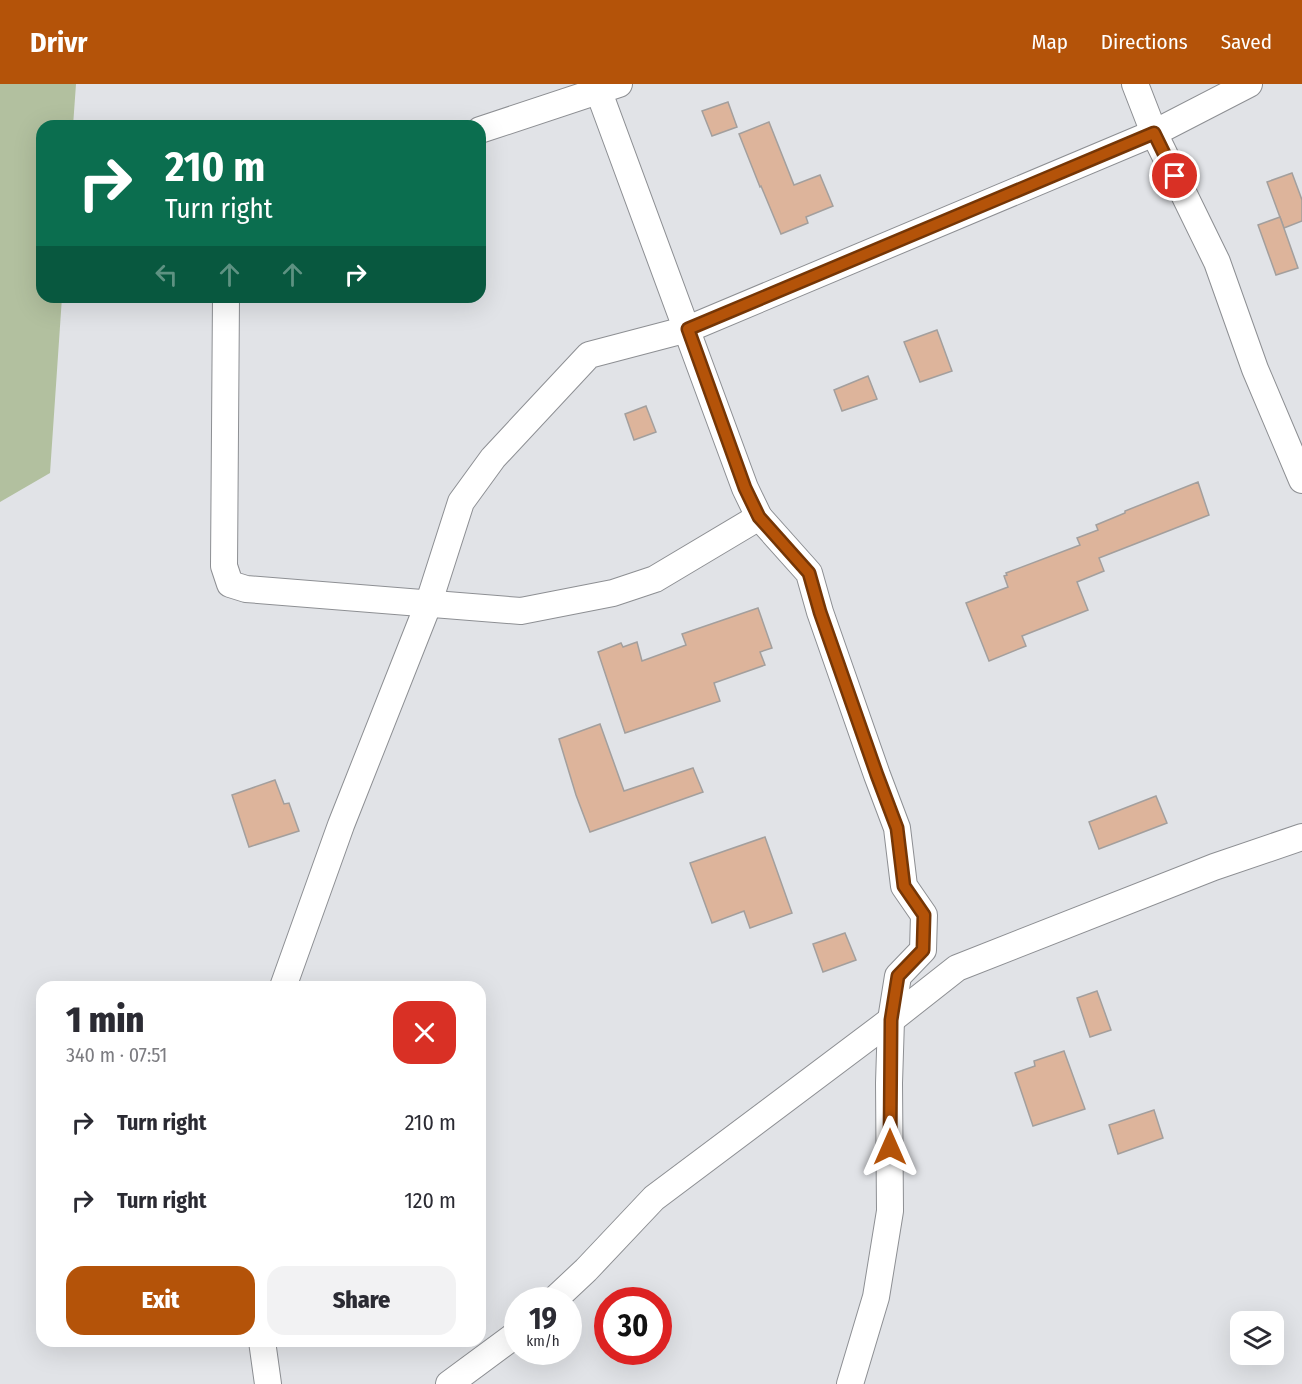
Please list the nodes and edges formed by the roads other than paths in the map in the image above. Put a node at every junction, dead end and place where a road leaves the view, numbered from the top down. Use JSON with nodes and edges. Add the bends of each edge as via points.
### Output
{"nodes":[{"id":1,"x":1135,"y":84,"type":"edge"},
{"id":2,"x":1249,"y":84,"type":"edge"},
{"id":3,"x":605,"y":86,"type":"edge"},
{"id":4,"x":486,"y":128,"type":"edge"},
{"id":5,"x":1154,"y":133,"type":"junction"},
{"id":6,"x":226,"y":303,"type":"edge"},
{"id":7,"x":688,"y":329,"type":"junction"},
{"id":8,"x":1302,"y":480,"type":"edge"},
{"id":9,"x":759,"y":517,"type":"junction"},
{"id":10,"x":428,"y":605,"type":"junction"},
{"id":11,"x":1302,"y":837,"type":"edge"},
{"id":12,"x":285,"y":981,"type":"edge"},
{"id":13,"x":891,"y":1020,"type":"junction"},
{"id":14,"x":568,"y":1287,"type":"edge"},
{"id":15,"x":504,"y":1343,"type":"edge"},
{"id":16,"x":263,"y":1347,"type":"edge"},
{"id":17,"x":268,"y":1384,"type":"edge"},
{"id":18,"x":449,"y":1384,"type":"edge"},
{"id":19,"x":850,"y":1384,"type":"edge"}],
"edges":[{"from":1,"to":5,"type":"street"},
{"from":2,"to":5,"type":"street"},
{"from":3,"to":4,"type":"street"},
{"from":3,"to":7,"type":"street"},
{"from":5,"to":7,"type":"street"},
{"from":5,"to":8,"type":"street","via":[[1217,262],[1255,369]]},
{"from":6,"to":10,"type":"street","via":[[224,566],[230,584],[246,589]]},
{"from":7,"to":9,"type":"street"},
{"from":7,"to":10,"type":"street","via":[[589,355],[493,458],[461,502]]},
{"from":9,"to":10,"type":"street","via":[[655,579],[614,593],[521,611]]},
{"from":9,"to":13,"type":"street","via":[[809,573],[897,828],[904,886],[924,915],[923,950],[898,976]]},
{"from":10,"to":12,"type":"street","via":[[341,825]]},
{"from":11,"to":13,"type":"street","via":[[1214,867],[957,968]]},
{"from":13,"to":14,"type":"street","via":[[654,1198]]},
{"from":13,"to":19,"type":"street","via":[[890,1211],[876,1297]]},
{"from":15,"to":18,"type":"street"},
{"from":16,"to":17,"type":"street"}]}
